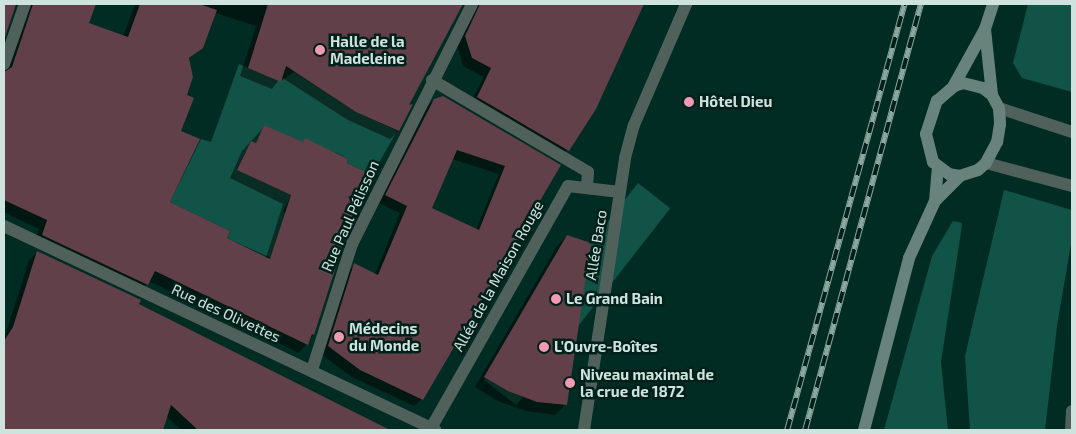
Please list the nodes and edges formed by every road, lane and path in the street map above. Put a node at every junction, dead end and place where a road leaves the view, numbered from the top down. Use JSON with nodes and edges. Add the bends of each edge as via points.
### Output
{"nodes":[{"id":1,"x":25,"y":4,"type":"edge"},
{"id":2,"x":472,"y":4,"type":"edge"},
{"id":3,"x":686,"y":4,"type":"edge"},
{"id":4,"x":993,"y":4,"type":"edge"},
{"id":5,"x":985,"y":29,"type":"junction"},
{"id":6,"x":4,"y":64,"type":"edge"},
{"id":7,"x":432,"y":80,"type":"junction"},
{"id":8,"x":953,"y":87,"type":"junction"},
{"id":9,"x":992,"y":95,"type":"junction"},
{"id":10,"x":999,"y":108,"type":"junction"},
{"id":11,"x":1072,"y":132,"type":"edge"},
{"id":12,"x":986,"y":163,"type":"junction"},
{"id":13,"x":938,"y":167,"type":"junction"},
{"id":14,"x":960,"y":176,"type":"junction"},
{"id":15,"x":1072,"y":186,"type":"edge"},
{"id":16,"x":587,"y":188,"type":"junction"},
{"id":17,"x":620,"y":192,"type":"junction"},
{"id":18,"x":935,"y":201,"type":"junction"},
{"id":19,"x":4,"y":226,"type":"edge"},
{"id":20,"x":312,"y":370,"type":"junction"},
{"id":21,"x":1072,"y":411,"type":"edge"},
{"id":22,"x":432,"y":430,"type":"edge"},
{"id":23,"x":584,"y":430,"type":"edge"},
{"id":24,"x":864,"y":430,"type":"edge"},
{"id":25,"x":1070,"y":430,"type":"edge"}],
"edges":[{"from":1,"to":6,"type":"street"},
{"from":2,"to":7,"type":"street","name":"Rue Paul Pélisson"},
{"from":3,"to":17,"type":"street","name":"Allée Baco","via":[[634,124]]},
{"from":4,"to":5,"type":"main road"},
{"from":5,"to":8,"type":"main road"},
{"from":5,"to":9,"type":"main road"},
{"from":7,"to":16,"type":"street","via":[[588,172]]},
{"from":7,"to":20,"type":"street","name":"Rue Paul Pélisson","via":[[352,244]]},
{"from":8,"to":9,"type":"main road","via":[[963,83],[977,86]]},
{"from":8,"to":13,"type":"main road","via":[[937,101],[929,120],[927,147]]},
{"from":9,"to":10,"type":"main road"},
{"from":10,"to":11,"type":"street"},
{"from":10,"to":12,"type":"main road","via":[[998,138]]},
{"from":12,"to":14,"type":"main road","via":[[969,175]]},
{"from":12,"to":15,"type":"street"},
{"from":13,"to":14,"type":"main road"},
{"from":13,"to":18,"type":"main road"},
{"from":14,"to":18,"type":"main road"},
{"from":16,"to":17,"type":"street","name":"Allée de la Maison Rouge"},
{"from":16,"to":22,"type":"street","name":"Allée de la Maison Rouge","via":[[568,186]]},
{"from":17,"to":23,"type":"street","name":"Allée Baco"},
{"from":18,"to":24,"type":"main road","via":[[909,258]]},
{"from":19,"to":20,"type":"street","name":"Rue des Olivettes"},
{"from":20,"to":22,"type":"street","name":"Rue des Olivettes"},
{"from":21,"to":25,"type":"street"}]}
